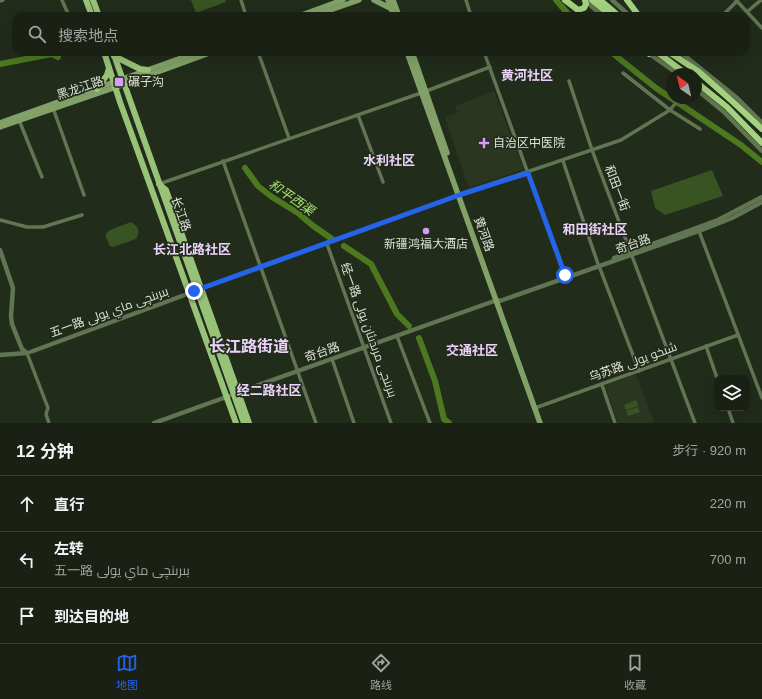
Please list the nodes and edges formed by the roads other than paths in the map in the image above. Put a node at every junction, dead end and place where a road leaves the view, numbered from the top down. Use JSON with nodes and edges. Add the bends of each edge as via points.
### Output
{"nodes":[{"id":1,"x":62,"y":0,"type":"edge"},
{"id":2,"x":86,"y":0,"type":"edge"},
{"id":3,"x":93,"y":0,"type":"edge"},
{"id":4,"x":241,"y":0,"type":"edge"},
{"id":5,"x":343,"y":0,"type":"edge"},
{"id":6,"x":359,"y":0,"type":"edge"},
{"id":7,"x":374,"y":0,"type":"edge"},
{"id":8,"x":388,"y":0,"type":"edge"},
{"id":9,"x":393,"y":0,"type":"edge"},
{"id":10,"x":398,"y":0,"type":"edge"},
{"id":11,"x":466,"y":0,"type":"edge"},
{"id":12,"x":562,"y":0,"type":"edge"},
{"id":13,"x":565,"y":0,"type":"edge"},
{"id":14,"x":585,"y":0,"type":"edge"},
{"id":15,"x":592,"y":0,"type":"edge"},
{"id":16,"x":600,"y":0,"type":"edge"},
{"id":17,"x":612,"y":0,"type":"edge"},
{"id":18,"x":627,"y":0,"type":"edge"},
{"id":19,"x":737,"y":0,"type":"edge"},
{"id":20,"x":761,"y":0,"type":"edge"},
{"id":21,"x":394,"y":9,"type":"junction"},
{"id":22,"x":67,"y":12,"type":"edge"},
{"id":23,"x":90,"y":12,"type":"edge"},
{"id":24,"x":98,"y":12,"type":"edge"},
{"id":25,"x":245,"y":12,"type":"edge"},
{"id":26,"x":310,"y":12,"type":"edge"},
{"id":27,"x":324,"y":12,"type":"edge"},
{"id":28,"x":396,"y":12,"type":"edge"},
{"id":29,"x":470,"y":12,"type":"edge"},
{"id":30,"x":574,"y":12,"type":"edge"},
{"id":31,"x":598,"y":12,"type":"edge"},
{"id":32,"x":606,"y":12,"type":"edge"},
{"id":33,"x":614,"y":12,"type":"edge"},
{"id":34,"x":626,"y":12,"type":"edge"},
{"id":35,"x":636,"y":12,"type":"edge"},
{"id":36,"x":726,"y":12,"type":"edge"},
{"id":37,"x":748,"y":12,"type":"joint"},
{"id":38,"x":750,"y":14,"type":"edge"},
{"id":39,"x":762,"y":28,"type":"edge"},
{"id":40,"x":105,"y":56,"type":"edge"},
{"id":41,"x":115,"y":56,"type":"edge"},
{"id":42,"x":117,"y":56,"type":"edge"},
{"id":43,"x":187,"y":56,"type":"edge"},
{"id":44,"x":200,"y":56,"type":"edge"},
{"id":45,"x":259,"y":56,"type":"edge"},
{"id":46,"x":409,"y":56,"type":"edge"},
{"id":47,"x":413,"y":56,"type":"edge"},
{"id":48,"x":486,"y":56,"type":"edge"},
{"id":49,"x":652,"y":56,"type":"edge"},
{"id":50,"x":662,"y":56,"type":"edge"},
{"id":51,"x":675,"y":56,"type":"edge"},
{"id":52,"x":686,"y":56,"type":"edge"},
{"id":53,"x":109,"y":66,"type":"junction"},
{"id":54,"x":490,"y":67,"type":"junction"},
{"id":55,"x":669,"y":68,"type":"edge"},
{"id":56,"x":678,"y":68,"type":"edge"},
{"id":57,"x":148,"y":70,"type":"junction"},
{"id":58,"x":623,"y":73,"type":"dead end"},
{"id":59,"x":569,"y":81,"type":"dead end"},
{"id":60,"x":124,"y":82,"type":"junction"},
{"id":61,"x":115,"y":85,"type":"junction"},
{"id":62,"x":702,"y":87,"type":"edge"},
{"id":63,"x":97,"y":88,"type":"junction"},
{"id":64,"x":423,"y":92,"type":"junction"},
{"id":65,"x":702,"y":93,"type":"edge"},
{"id":66,"x":676,"y":104,"type":"edge"},
{"id":67,"x":53,"y":108,"type":"junction"},
{"id":68,"x":670,"y":110,"type":"junction"},
{"id":69,"x":358,"y":115,"type":"junction"},
{"id":70,"x":19,"y":120,"type":"junction"},
{"id":71,"x":0,"y":123,"type":"edge"},
{"id":72,"x":762,"y":123,"type":"edge"},
{"id":73,"x":0,"y":127,"type":"edge"},
{"id":74,"x":700,"y":129,"type":"dead end"},
{"id":75,"x":762,"y":129,"type":"edge"},
{"id":76,"x":289,"y":138,"type":"junction"},
{"id":77,"x":762,"y":143,"type":"edge"},
{"id":78,"x":592,"y":150,"type":"junction"},
{"id":79,"x":762,"y":151,"type":"edge"},
{"id":80,"x":563,"y":160,"type":"junction"},
{"id":81,"x":223,"y":161,"type":"junction"},
{"id":82,"x":528,"y":173,"type":"junction"},
{"id":83,"x":42,"y":176,"type":"dead end"},
{"id":84,"x":383,"y":182,"type":"dead end"},
{"id":85,"x":159,"y":184,"type":"junction"},
{"id":86,"x":84,"y":195,"type":"dead end"},
{"id":87,"x":461,"y":195,"type":"junction"},
{"id":88,"x":762,"y":197,"type":"edge"},
{"id":89,"x":762,"y":202,"type":"edge"},
{"id":90,"x":82,"y":215,"type":"dead end"},
{"id":91,"x":0,"y":220,"type":"edge"},
{"id":92,"x":705,"y":226,"type":"junction"},
{"id":93,"x":699,"y":231,"type":"junction"},
{"id":94,"x":327,"y":244,"type":"junction"},
{"id":95,"x":0,"y":250,"type":"edge"},
{"id":96,"x":632,"y":253,"type":"junction"},
{"id":97,"x":598,"y":265,"type":"junction"},
{"id":98,"x":260,"y":267,"type":"junction"},
{"id":99,"x":565,"y":275,"type":"junction"},
{"id":100,"x":199,"y":289,"type":"junction"},
{"id":101,"x":190,"y":292,"type":"junction"},
{"id":102,"x":499,"y":300,"type":"junction"},
{"id":103,"x":738,"y":334,"type":"junction"},
{"id":104,"x":397,"y":336,"type":"junction"},
{"id":105,"x":706,"y":346,"type":"junction"},
{"id":106,"x":365,"y":348,"type":"junction"},
{"id":107,"x":33,"y":351,"type":"joint"},
{"id":108,"x":27,"y":354,"type":"junction"},
{"id":109,"x":0,"y":356,"type":"edge"},
{"id":110,"x":671,"y":359,"type":"junction"},
{"id":111,"x":332,"y":360,"type":"junction"},
{"id":112,"x":639,"y":371,"type":"junction"},
{"id":113,"x":298,"y":372,"type":"junction"},
{"id":114,"x":716,"y":375,"type":"edge"},
{"id":115,"x":602,"y":385,"type":"junction"},
{"id":116,"x":236,"y":393,"type":"junction"},
{"id":117,"x":227,"y":396,"type":"junction"},
{"id":118,"x":762,"y":398,"type":"edge"},
{"id":119,"x":537,"y":408,"type":"junction"},
{"id":120,"x":729,"y":411,"type":"edge"},
{"id":121,"x":49,"y":423,"type":"edge"},
{"id":122,"x":154,"y":423,"type":"edge"},
{"id":123,"x":236,"y":423,"type":"edge"},
{"id":124,"x":244,"y":423,"type":"edge"},
{"id":125,"x":249,"y":423,"type":"edge"},
{"id":126,"x":316,"y":423,"type":"edge"},
{"id":127,"x":354,"y":423,"type":"edge"},
{"id":128,"x":391,"y":423,"type":"edge"},
{"id":129,"x":430,"y":423,"type":"edge"},
{"id":130,"x":540,"y":423,"type":"edge"},
{"id":131,"x":544,"y":423,"type":"edge"},
{"id":132,"x":615,"y":423,"type":"edge"},
{"id":133,"x":695,"y":423,"type":"edge"},
{"id":134,"x":733,"y":423,"type":"edge"}],
"edges":[{"from":1,"to":22,"type":"street"},
{"from":2,"to":23,"type":"main road"},
{"from":3,"to":24,"type":"main road"},
{"from":4,"to":25,"type":"street"},
{"from":5,"to":26,"type":"main road"},
{"from":6,"to":27,"type":"main road"},
{"from":7,"to":21,"type":"main road"},
{"from":8,"to":21,"type":"main road"},
{"from":9,"to":21,"type":"main road"},
{"from":10,"to":21,"type":"main road"},
{"from":11,"to":29,"type":"street"},
{"from":12,"to":30,"type":"highway"},
{"from":13,"to":14,"type":"highway","via":[[578,10],[584,8]]},
{"from":14,"to":31,"type":"street"},
{"from":15,"to":32,"type":"highway"},
{"from":16,"to":33,"type":"highway"},
{"from":17,"to":34,"type":"street"},
{"from":18,"to":35,"type":"highway"},
{"from":19,"to":36,"type":"street"},
{"from":19,"to":37,"type":"street"},
{"from":20,"to":37,"type":"street"},
{"from":21,"to":28,"type":"main road"},
{"from":38,"to":39,"type":"street"},
{"from":40,"to":53,"type":"main road","name":"长江路"},
{"from":41,"to":60,"type":"main road","name":"长江路"},
{"from":42,"to":57,"type":"main road","via":[[140,69]]},
{"from":43,"to":57,"type":"main road","name":"黑龙江路"},
{"from":44,"to":60,"type":"main road","name":"黑龙江路"},
{"from":45,"to":76,"type":"street"},
{"from":46,"to":64,"type":"main road","name":"黄河路"},
{"from":47,"to":64,"type":"main road","name":"黄河路"},
{"from":48,"to":54,"type":"street"},
{"from":49,"to":55,"type":"street"},
{"from":50,"to":56,"type":"highway"},
{"from":51,"to":75,"type":"highway","via":[[699,72]]},
{"from":52,"to":72,"type":"street","via":[[737,98]]},
{"from":53,"to":61,"type":"main road","name":"长江路"},
{"from":53,"to":63,"type":"main road","via":[[107,75]]},
{"from":54,"to":64,"type":"street"},
{"from":54,"to":82,"type":"street"},
{"from":57,"to":60,"type":"main road","name":"黑龙江路"},
{"from":58,"to":68,"type":"street"},
{"from":59,"to":78,"type":"street","name":"和田一街"},
{"from":60,"to":61,"type":"main road","name":"黑龙江路"},
{"from":60,"to":85,"type":"main road","name":"长江路"},
{"from":61,"to":63,"type":"main road","name":"黑龙江路"},
{"from":61,"to":67,"type":"main road","name":"黑龙江路"},
{"from":61,"to":101,"type":"main road","name":"长江路"},
{"from":62,"to":77,"type":"highway","via":[[727,107]]},
{"from":63,"to":71,"type":"main road","name":"黑龙江路"},
{"from":64,"to":69,"type":"street"},
{"from":64,"to":87,"type":"main road","name":"黄河路"},
{"from":65,"to":79,"type":"street"},
{"from":66,"to":68,"type":"street","name":"五一路 بىرىنچى ماي يولى"},
{"from":67,"to":70,"type":"main road","name":"黑龙江路"},
{"from":67,"to":86,"type":"street"},
{"from":68,"to":74,"type":"street"},
{"from":68,"to":78,"type":"street","name":"五一路 بىرىنچى ماي يولى","via":[[621,140]]},
{"from":69,"to":76,"type":"street"},
{"from":69,"to":84,"type":"street"},
{"from":70,"to":73,"type":"main road","name":"黑龙江路"},
{"from":70,"to":83,"type":"street"},
{"from":76,"to":81,"type":"street"},
{"from":78,"to":80,"type":"street","name":"五一路 بىرىنچى ماي يولى"},
{"from":78,"to":96,"type":"street","name":"和田一街"},
{"from":80,"to":82,"type":"street","name":"五一路 بىرىنچى ماي يولى"},
{"from":80,"to":97,"type":"street"},
{"from":81,"to":85,"type":"street"},
{"from":81,"to":98,"type":"street"},
{"from":82,"to":87,"type":"street","name":"五一路 بىرىنچى ماي يولى"},
{"from":82,"to":99,"type":"street"},
{"from":85,"to":100,"type":"main road","name":"长江路"},
{"from":87,"to":94,"type":"street","name":"五一路 بىرىنچى ماي يولى"},
{"from":87,"to":102,"type":"main road","name":"黄河路"},
{"from":88,"to":92,"type":"street"},
{"from":89,"to":92,"type":"street","via":[[732,218]]},
{"from":90,"to":91,"type":"street","via":[[43,227],[27,227]]},
{"from":92,"to":93,"type":"street","name":"奇台路"},
{"from":92,"to":96,"type":"street","name":"奇台路"},
{"from":93,"to":96,"type":"street","name":"奇台路"},
{"from":93,"to":103,"type":"street"},
{"from":94,"to":98,"type":"street","name":"五一路 بىرىنچى ماي يولى"},
{"from":94,"to":106,"type":"street","name":"经一路 بىرىنجى مرىدىئان يولى"},
{"from":95,"to":108,"type":"street","via":[[13,288],[12,324],[22,350]]},
{"from":96,"to":97,"type":"street","name":"奇台路"},
{"from":96,"to":110,"type":"street","name":"和田一街"},
{"from":97,"to":99,"type":"street","name":"奇台路"},
{"from":97,"to":102,"type":"street","name":"奇台路"},
{"from":97,"to":112,"type":"street"},
{"from":98,"to":100,"type":"street","name":"五一路 بىرىنچى ماي يولى"},
{"from":98,"to":113,"type":"street"},
{"from":99,"to":102,"type":"street","name":"奇台路"},
{"from":100,"to":101,"type":"street","name":"五一路 بىرىنچى ماي يولى"},
{"from":100,"to":116,"type":"main road","name":"长江路"},
{"from":101,"to":107,"type":"street","name":"五一路 بىرىنچى ماي يولى"},
{"from":101,"to":117,"type":"main road","name":"长江路"},
{"from":102,"to":104,"type":"street","name":"奇台路"},
{"from":102,"to":119,"type":"main road","name":"黄河路"},
{"from":103,"to":105,"type":"street","name":"乌苏路 شىخو يولى"},
{"from":103,"to":118,"type":"street"},
{"from":104,"to":106,"type":"street","name":"奇台路"},
{"from":104,"to":129,"type":"street"},
{"from":105,"to":110,"type":"street","name":"乌苏路 شىخو يولى"},
{"from":105,"to":114,"type":"street"},
{"from":106,"to":111,"type":"street","name":"奇台路"},
{"from":106,"to":128,"type":"street","name":"经一路 بىرىنجى مرىدىئان يولى"},
{"from":107,"to":108,"type":"street"},
{"from":108,"to":109,"type":"street"},
{"from":108,"to":121,"type":"street","via":[[48,408],[44,412]]},
{"from":110,"to":112,"type":"street","name":"乌苏路 شىخو يولى"},
{"from":110,"to":133,"type":"street","name":"和田一街"},
{"from":111,"to":113,"type":"street","name":"奇台路"},
{"from":111,"to":127,"type":"street"},
{"from":112,"to":115,"type":"street","name":"乌苏路 شىخو يولى"},
{"from":113,"to":116,"type":"street","name":"奇台路"},
{"from":113,"to":126,"type":"street"},
{"from":115,"to":119,"type":"street","name":"乌苏路 شىخو يولى"},
{"from":115,"to":132,"type":"street"},
{"from":116,"to":117,"type":"street","name":"奇台路"},
{"from":116,"to":124,"type":"main road","name":"长江路"},
{"from":116,"to":125,"type":"main road"},
{"from":117,"to":122,"type":"street","name":"奇台路"},
{"from":117,"to":123,"type":"main road","name":"长江路"},
{"from":119,"to":130,"type":"main road","name":"黄河路"},
{"from":119,"to":131,"type":"main road","name":"黄河路"},
{"from":120,"to":134,"type":"street"}]}
